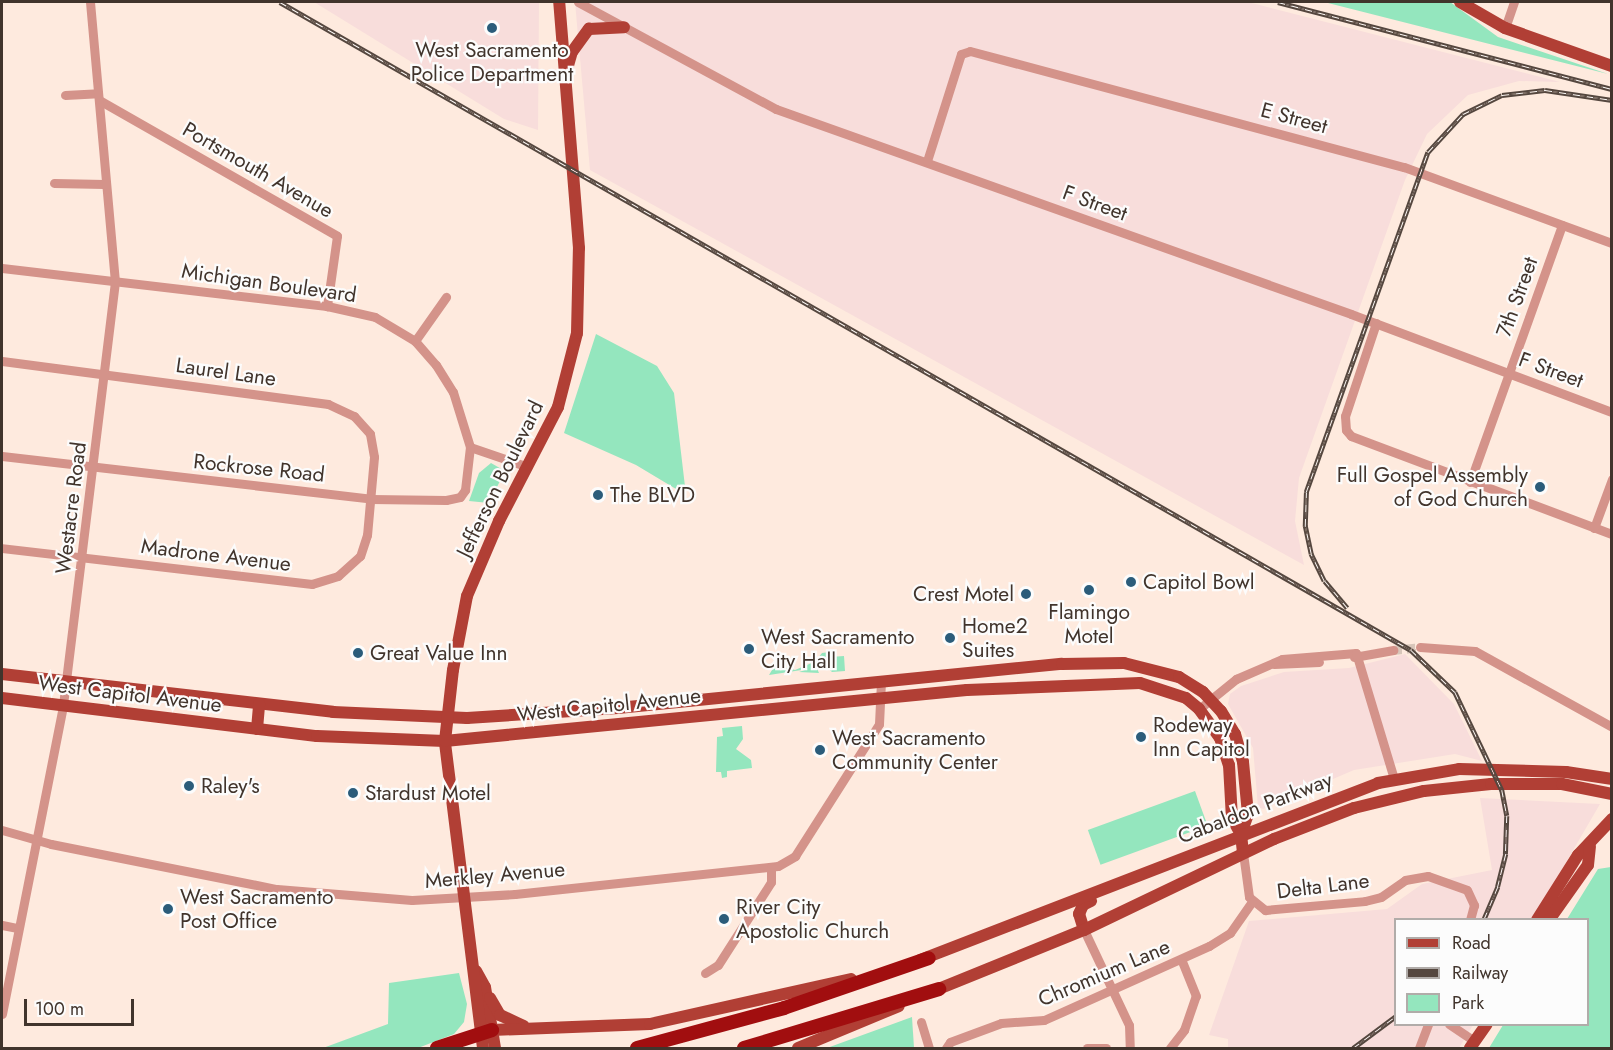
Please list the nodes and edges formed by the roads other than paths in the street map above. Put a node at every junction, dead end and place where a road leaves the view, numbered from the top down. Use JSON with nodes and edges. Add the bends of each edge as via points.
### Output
{"nodes":[{"id":1,"x":90,"y":2,"type":"edge"},
{"id":2,"x":559,"y":2,"type":"edge"},
{"id":3,"x":578,"y":2,"type":"edge"},
{"id":4,"x":1460,"y":2,"type":"edge"},
{"id":5,"x":1514,"y":2,"type":"edge"},
{"id":6,"x":624,"y":27,"type":"junction"},
{"id":7,"x":1504,"y":28,"type":"junction"},
{"id":8,"x":1611,"y":66,"type":"edge"},
{"id":9,"x":565,"y":76,"type":"junction"},
{"id":10,"x":65,"y":95,"type":"dead end"},
{"id":11,"x":99,"y":97,"type":"junction"},
{"id":12,"x":927,"y":161,"type":"junction"},
{"id":13,"x":54,"y":183,"type":"dead end"},
{"id":14,"x":104,"y":184,"type":"junction"},
{"id":15,"x":1562,"y":225,"type":"junction"},
{"id":16,"x":1611,"y":243,"type":"edge"},
{"id":17,"x":2,"y":268,"type":"edge"},
{"id":18,"x":115,"y":282,"type":"junction"},
{"id":19,"x":446,"y":297,"type":"dead end"},
{"id":20,"x":327,"y":306,"type":"junction"},
{"id":21,"x":1376,"y":323,"type":"junction"},
{"id":22,"x":415,"y":341,"type":"junction"},
{"id":23,"x":2,"y":361,"type":"edge"},
{"id":24,"x":106,"y":374,"type":"junction"},
{"id":25,"x":1509,"y":374,"type":"junction"},
{"id":26,"x":1611,"y":411,"type":"edge"},
{"id":27,"x":470,"y":447,"type":"junction"},
{"id":28,"x":2,"y":456,"type":"edge"},
{"id":29,"x":94,"y":468,"type":"junction"},
{"id":30,"x":528,"y":468,"type":"junction"},
{"id":31,"x":1611,"y":479,"type":"edge"},
{"id":32,"x":1470,"y":482,"type":"junction"},
{"id":33,"x":371,"y":499,"type":"junction"},
{"id":34,"x":1594,"y":528,"type":"junction"},
{"id":35,"x":1611,"y":534,"type":"edge"},
{"id":36,"x":2,"y":548,"type":"edge"},
{"id":37,"x":83,"y":558,"type":"junction"},
{"id":38,"x":1420,"y":647,"type":"tunnel mouth"},
{"id":39,"x":1392,"y":650,"type":"tunnel mouth"},
{"id":40,"x":1358,"y":654,"type":"junction"},
{"id":41,"x":2,"y":674,"type":"edge"},
{"id":42,"x":881,"y":681,"type":"junction"},
{"id":43,"x":67,"y":682,"type":"junction"},
{"id":44,"x":716,"y":696,"type":"junction"},
{"id":45,"x":2,"y":698,"type":"edge"},
{"id":46,"x":883,"y":699,"type":"junction"},
{"id":47,"x":1212,"y":699,"type":"junction"},
{"id":48,"x":259,"y":704,"type":"junction"},
{"id":49,"x":63,"y":705,"type":"junction"},
{"id":50,"x":633,"y":706,"type":"junction"},
{"id":51,"x":1199,"y":709,"type":"junction"},
{"id":52,"x":696,"y":716,"type":"junction"},
{"id":53,"x":447,"y":717,"type":"junction"},
{"id":54,"x":599,"y":725,"type":"junction"},
{"id":55,"x":1611,"y":727,"type":"edge"},
{"id":56,"x":257,"y":729,"type":"junction"},
{"id":57,"x":445,"y":741,"type":"junction"},
{"id":58,"x":1394,"y":779,"type":"junction"},
{"id":59,"x":1611,"y":779,"type":"edge"},
{"id":60,"x":1611,"y":794,"type":"edge"},
{"id":61,"x":1611,"y":819,"type":"edge"},
{"id":62,"x":2,"y":830,"type":"edge"},
{"id":63,"x":1241,"y":834,"type":"junction"},
{"id":64,"x":39,"y":839,"type":"junction"},
{"id":65,"x":1590,"y":846,"type":"junction"},
{"id":66,"x":1243,"y":853,"type":"junction"},
{"id":67,"x":771,"y":867,"type":"junction"},
{"id":68,"x":1131,"y":879,"type":"junction"},
{"id":69,"x":465,"y":897,"type":"junction"},
{"id":70,"x":1252,"y":902,"type":"junction"},
{"id":71,"x":1470,"y":918,"type":"edge"},
{"id":72,"x":1538,"y":918,"type":"edge"},
{"id":73,"x":1551,"y":918,"type":"edge"},
{"id":74,"x":2,"y":925,"type":"edge"},
{"id":75,"x":18,"y":928,"type":"junction"},
{"id":76,"x":1084,"y":930,"type":"junction"},
{"id":77,"x":929,"y":958,"type":"junction"},
{"id":78,"x":1181,"y":959,"type":"junction"},
{"id":79,"x":476,"y":971,"type":"junction"},
{"id":80,"x":705,"y":974,"type":"dead end"},
{"id":81,"x":485,"y":987,"type":"junction"},
{"id":82,"x":939,"y":989,"type":"junction"},
{"id":83,"x":1112,"y":991,"type":"junction"},
{"id":84,"x":2,"y":1014,"type":"edge"},
{"id":85,"x":921,"y":1022,"type":"dead end"},
{"id":86,"x":1427,"y":1026,"type":"edge"},
{"id":87,"x":1451,"y":1026,"type":"edge"},
{"id":88,"x":1475,"y":1026,"type":"edge"},
{"id":89,"x":1486,"y":1026,"type":"edge"},
{"id":90,"x":546,"y":1029,"type":"junction"},
{"id":91,"x":486,"y":1031,"type":"junction"},
{"id":92,"x":1472,"y":1045,"type":"edge"},
{"id":93,"x":437,"y":1048,"type":"edge"},
{"id":94,"x":483,"y":1048,"type":"edge"},
{"id":95,"x":495,"y":1048,"type":"edge"},
{"id":96,"x":637,"y":1048,"type":"edge"},
{"id":97,"x":744,"y":1048,"type":"edge"},
{"id":98,"x":798,"y":1048,"type":"edge"},
{"id":99,"x":929,"y":1048,"type":"edge"},
{"id":100,"x":944,"y":1048,"type":"edge"},
{"id":101,"x":1087,"y":1048,"type":"edge"},
{"id":102,"x":1106,"y":1048,"type":"edge"},
{"id":103,"x":1130,"y":1048,"type":"edge"},
{"id":104,"x":1170,"y":1048,"type":"edge"},
{"id":105,"x":1419,"y":1048,"type":"edge"}],
"edges":[{"from":1,"to":11,"type":"street","name":"Westacre Road"},
{"from":2,"to":9,"type":"main road","name":"Jefferson Boulevard"},
{"from":3,"to":6,"type":"street","name":"F Street"},
{"from":4,"to":7,"type":"main road"},
{"from":5,"to":7,"type":"street"},
{"from":6,"to":9,"type":"main road","via":[[597,27],[584,34],[572,52]]},
{"from":6,"to":12,"type":"street","name":"F Street","via":[[776,109]]},
{"from":7,"to":8,"type":"main road"},
{"from":9,"to":30,"type":"main road","name":"Jefferson Boulevard","via":[[579,248],[577,333],[558,408]]},
{"from":10,"to":11,"type":"street"},
{"from":11,"to":14,"type":"street","name":"Westacre Road"},
{"from":11,"to":20,"type":"street","name":"Portsmouth Avenue","via":[[337,236]]},
{"from":12,"to":15,"type":"street","name":"E Street","via":[[961,54],[970,51],[1389,162]]},
{"from":12,"to":21,"type":"street","name":"F Street"},
{"from":13,"to":14,"type":"street"},
{"from":14,"to":18,"type":"street","name":"Westacre Road"},
{"from":15,"to":16,"type":"street","name":"E Street"},
{"from":15,"to":25,"type":"street","name":"7th Street"},
{"from":17,"to":18,"type":"street","name":"Michigan Boulevard"},
{"from":18,"to":20,"type":"street","name":"Michigan Boulevard"},
{"from":18,"to":24,"type":"street","name":"Westacre Road"},
{"from":19,"to":22,"type":"street"},
{"from":20,"to":22,"type":"street","name":"Michigan Boulevard","via":[[375,317]]},
{"from":21,"to":25,"type":"street","name":"F Street"},
{"from":21,"to":32,"type":"street","via":[[1345,416],[1346,430],[1360,440]]},
{"from":22,"to":27,"type":"street","name":"Michigan Boulevard","via":[[453,392]]},
{"from":23,"to":24,"type":"street","name":"Laurel Lane"},
{"from":24,"to":29,"type":"street","name":"Westacre Road"},
{"from":24,"to":33,"type":"street","name":"Laurel Lane","via":[[328,404],[354,416],[370,434],[374,457]]},
{"from":25,"to":26,"type":"street","name":"F Street"},
{"from":25,"to":32,"type":"street","name":"7th Street"},
{"from":27,"to":30,"type":"street"},
{"from":27,"to":33,"type":"street","name":"Rockrose Road","via":[[460,497]]},
{"from":28,"to":29,"type":"street","name":"Rockrose Road"},
{"from":29,"to":33,"type":"street","name":"Rockrose Road"},
{"from":29,"to":37,"type":"street","name":"Westacre Road"},
{"from":30,"to":53,"type":"main road","name":"Jefferson Boulevard","via":[[488,544],[467,596]]},
{"from":31,"to":34,"type":"street"},
{"from":32,"to":34,"type":"street"},
{"from":33,"to":37,"type":"street","name":"Madrone Avenue","via":[[360,556],[338,576],[312,584]]},
{"from":34,"to":35,"type":"street"},
{"from":36,"to":37,"type":"street","name":"Madrone Avenue"},
{"from":37,"to":43,"type":"street","name":"Westacre Road"},
{"from":38,"to":55,"type":"street","via":[[1475,651]]},
{"from":39,"to":40,"type":"street"},
{"from":40,"to":47,"type":"street","via":[[1274,664],[1236,679]]},
{"from":40,"to":58,"type":"street"},
{"from":41,"to":43,"type":"main road","name":"West Capitol Avenue"},
{"from":42,"to":44,"type":"main road","name":"West Capitol Avenue"},
{"from":42,"to":46,"type":"street","name":"Merkley Avenue"},
{"from":42,"to":47,"type":"main road","name":"West Capitol Avenue","via":[[1111,662],[1169,674]]},
{"from":43,"to":48,"type":"main road","name":"West Capitol Avenue"},
{"from":43,"to":49,"type":"street","name":"Westacre Road"},
{"from":44,"to":50,"type":"main road","name":"West Capitol Avenue"},
{"from":44,"to":52,"type":"main road","via":[[715,705]]},
{"from":45,"to":49,"type":"main road","name":"West Capitol Avenue"},
{"from":46,"to":51,"type":"main road","name":"West Capitol Avenue","via":[[967,690],[1034,690],[1126,682],[1162,687]]},
{"from":46,"to":52,"type":"main road","name":"West Capitol Avenue"},
{"from":46,"to":67,"type":"street","name":"Merkley Avenue","via":[[879,724],[795,856]]},
{"from":47,"to":51,"type":"street"},
{"from":47,"to":63,"type":"main road","via":[[1240,748],[1248,814]]},
{"from":48,"to":53,"type":"main road","name":"West Capitol Avenue","via":[[364,715]]},
{"from":48,"to":56,"type":"main road"},
{"from":49,"to":56,"type":"main road","name":"West Capitol Avenue"},
{"from":49,"to":64,"type":"street","name":"Westacre Road"},
{"from":50,"to":53,"type":"main road","name":"West Capitol Avenue"},
{"from":50,"to":54,"type":"main road","via":[[630,713]]},
{"from":51,"to":63,"type":"main road","via":[[1225,750],[1232,818]]},
{"from":52,"to":54,"type":"main road","name":"West Capitol Avenue"},
{"from":53,"to":57,"type":"main road","name":"Jefferson Boulevard"},
{"from":54,"to":57,"type":"main road","name":"West Capitol Avenue"},
{"from":56,"to":57,"type":"main road","name":"West Capitol Avenue","via":[[346,738]]},
{"from":57,"to":69,"type":"main road","name":"Jefferson Boulevard"},
{"from":58,"to":59,"type":"main road","name":"Cabaldon Parkway","via":[[1459,770],[1566,772]]},
{"from":58,"to":63,"type":"main road","name":"Cabaldon Parkway"},
{"from":60,"to":66,"type":"main road","name":"Cabaldon Parkway","via":[[1562,784],[1491,784],[1430,790],[1354,808]]},
{"from":61,"to":65,"type":"main road"},
{"from":62,"to":64,"type":"street","name":"Merkley Avenue"},
{"from":63,"to":66,"type":"main road"},
{"from":63,"to":68,"type":"main road","name":"Cabaldon Parkway"},
{"from":64,"to":69,"type":"street","name":"Merkley Avenue","via":[[277,889],[412,900]]},
{"from":64,"to":75,"type":"street","name":"Westacre Road"},
{"from":65,"to":72,"type":"main road","via":[[1578,855]]},
{"from":65,"to":73,"type":"main road","via":[[1588,865]]},
{"from":66,"to":70,"type":"street","name":"Delta Lane"},
{"from":66,"to":76,"type":"main road","name":"Cabaldon Parkway"},
{"from":67,"to":69,"type":"street","name":"Merkley Avenue"},
{"from":67,"to":80,"type":"street","via":[[771,882],[718,965]]},
{"from":68,"to":76,"type":"main road","via":[[1119,890],[1083,905],[1079,914]]},
{"from":68,"to":77,"type":"main road","name":"Cabaldon Parkway"},
{"from":69,"to":79,"type":"main road","name":"Jefferson Boulevard"},
{"from":70,"to":71,"type":"street","name":"Delta Lane","via":[[1272,911],[1365,901],[1381,897],[1405,880],[1422,876],[1467,890],[1473,900]]},
{"from":70,"to":78,"type":"street","name":"Chromium Lane","via":[[1230,933]]},
{"from":74,"to":75,"type":"street"},
{"from":75,"to":84,"type":"street","name":"Westacre Road"},
{"from":76,"to":82,"type":"main road","name":"Cabaldon Parkway"},
{"from":76,"to":83,"type":"street"},
{"from":77,"to":90,"type":"main road","name":"Cabaldon Parkway","via":[[805,991],[650,1024]]},
{"from":77,"to":96,"type":"highway","via":[[784,1008]]},
{"from":78,"to":83,"type":"street","name":"Chromium Lane"},
{"from":78,"to":104,"type":"street","via":[[1196,996],[1184,1030]]},
{"from":79,"to":81,"type":"main road","name":"Jefferson Boulevard"},
{"from":79,"to":91,"type":"main road","name":"Jefferson Boulevard","via":[[473,989]]},
{"from":81,"to":90,"type":"main road","via":[[495,1009],[506,1019]]},
{"from":81,"to":91,"type":"main road","name":"Jefferson Boulevard"},
{"from":82,"to":97,"type":"highway"},
{"from":82,"to":98,"type":"main road","name":"Cabaldon Parkway"},
{"from":83,"to":100,"type":"street","name":"Chromium Lane","via":[[1044,1020],[1000,1023]]},
{"from":83,"to":103,"type":"street","via":[[1129,1025]]},
{"from":85,"to":99,"type":"street"},
{"from":86,"to":105,"type":"street"},
{"from":87,"to":92,"type":"street"},
{"from":88,"to":92,"type":"main road"},
{"from":89,"to":92,"type":"main road"},
{"from":90,"to":91,"type":"main road","name":"Cabaldon Parkway"},
{"from":91,"to":93,"type":"highway"},
{"from":91,"to":94,"type":"main road","name":"Jefferson Boulevard"},
{"from":91,"to":95,"type":"main road","name":"Jefferson Boulevard"},
{"from":101,"to":102,"type":"street"}]}
